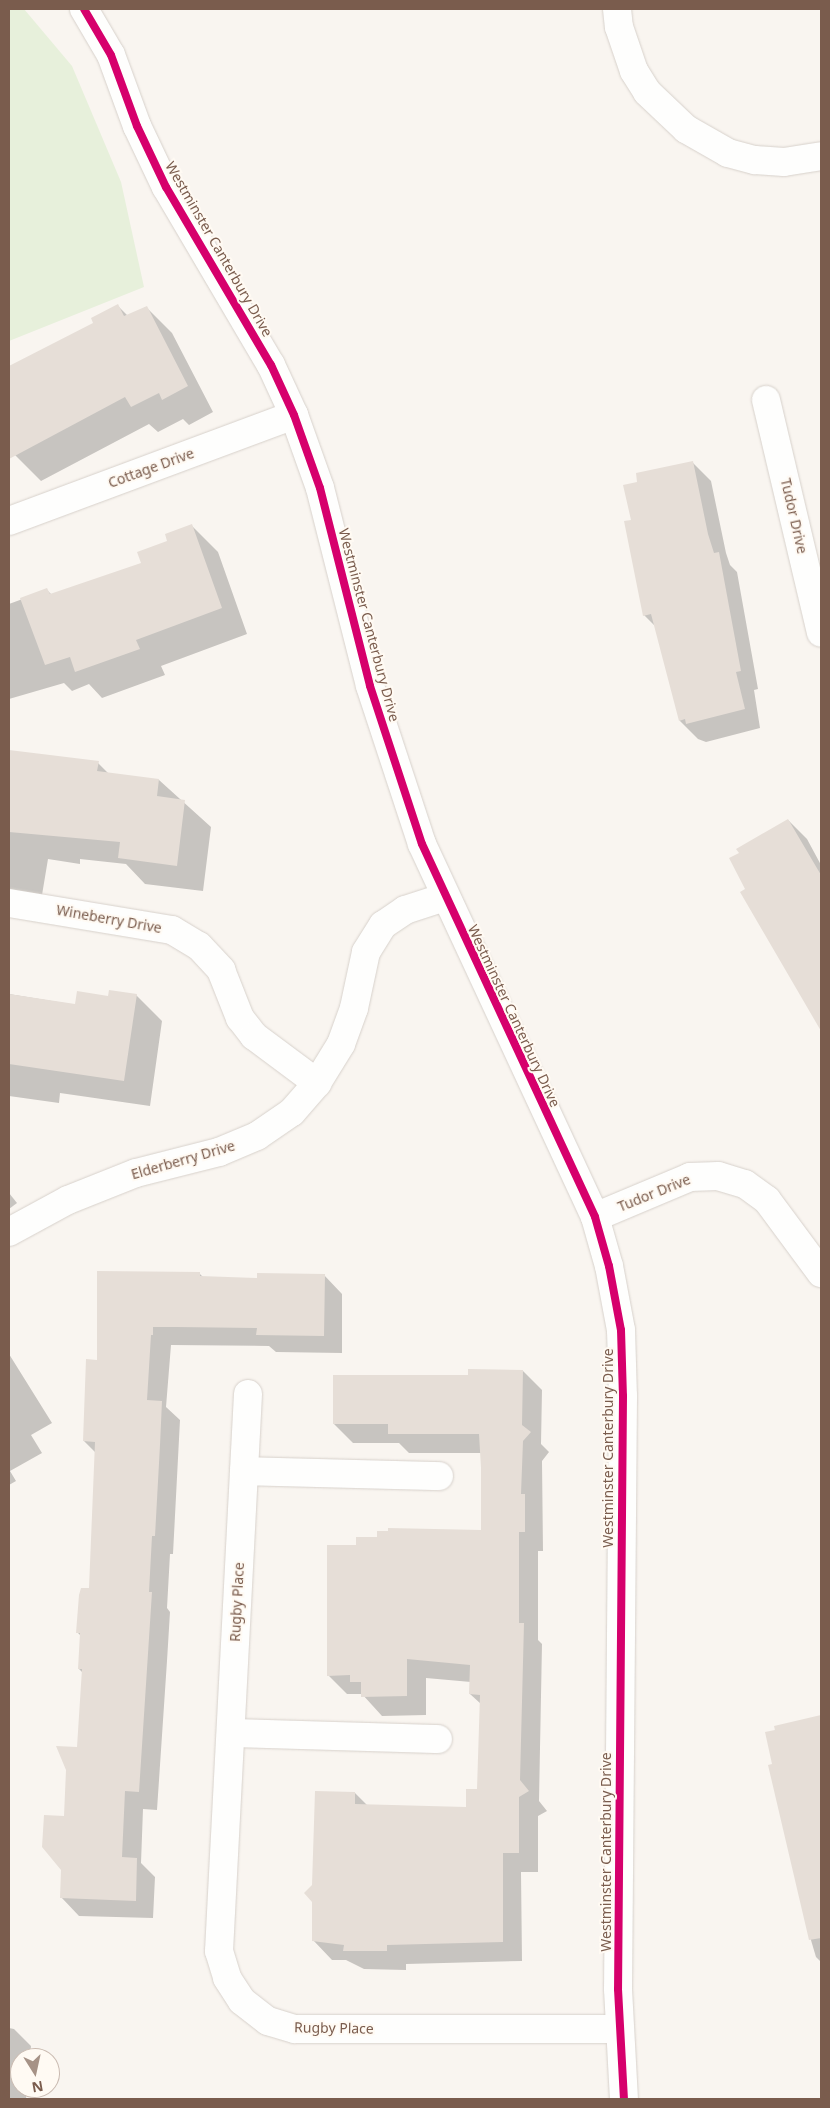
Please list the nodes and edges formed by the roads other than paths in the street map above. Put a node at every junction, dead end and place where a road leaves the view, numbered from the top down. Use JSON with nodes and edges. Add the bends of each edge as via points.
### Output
{"nodes":[{"id":1,"x":84,"y":9,"type":"edge"},
{"id":2,"x":617,"y":9,"type":"edge"},
{"id":3,"x":821,"y":156,"type":"edge"},
{"id":4,"x":766,"y":400,"type":"dead end"},
{"id":5,"x":294,"y":415,"type":"junction"},
{"id":6,"x":9,"y":521,"type":"edge"},
{"id":7,"x":821,"y":633,"type":"edge"},
{"id":8,"x":445,"y":897,"type":"junction"},
{"id":9,"x":9,"y":903,"type":"edge"},
{"id":10,"x":317,"y":1083,"type":"junction"},
{"id":11,"x":595,"y":1217,"type":"junction"},
{"id":12,"x":9,"y":1232,"type":"edge"},
{"id":13,"x":821,"y":1273,"type":"edge"},
{"id":14,"x":248,"y":1394,"type":"dead end"},
{"id":15,"x":244,"y":1471,"type":"junction"},
{"id":16,"x":439,"y":1476,"type":"dead end"},
{"id":17,"x":231,"y":1733,"type":"junction"},
{"id":18,"x":438,"y":1739,"type":"dead end"},
{"id":19,"x":619,"y":2029,"type":"junction"},
{"id":20,"x":624,"y":2099,"type":"edge"}],
"edges":[{"from":1,"to":5,"type":"street","name":"Westminster Canterbury Drive","via":[[111,55],[137,126],[166,186],[271,364]]},
{"from":2,"to":3,"type":"street","via":[[619,27],[634,71],[647,92],[686,129],[728,153],[755,160],[784,162]]},
{"from":4,"to":7,"type":"street","name":"Tudor Drive"},
{"from":5,"to":6,"type":"street","name":"Cottage Drive"},
{"from":5,"to":8,"type":"street","name":"Westminster Canterbury Drive","via":[[320,488],[370,686],[422,844]]},
{"from":8,"to":10,"type":"street","name":"Elderberry Drive","via":[[405,910],[383,925],[366,952],[354,1008],[341,1044]]},
{"from":8,"to":11,"type":"street","name":"Westminster Canterbury Drive"},
{"from":9,"to":10,"type":"street","name":"Wineberry Drive","via":[[172,930],[199,946],[221,970],[240,1018],[254,1036]]},
{"from":10,"to":12,"type":"street","name":"Elderberry Drive","via":[[292,1112],[257,1136],[219,1152],[136,1173],[68,1200]]},
{"from":11,"to":13,"type":"street","name":"Tudor Drive","via":[[690,1177],[718,1176],[745,1184],[767,1200]]},
{"from":11,"to":19,"type":"street","name":"Westminster Canterbury Drive","via":[[609,1266],[621,1330],[623,1396]]},
{"from":14,"to":15,"type":"street","name":"Rugby Place"},
{"from":15,"to":16,"type":"street"},
{"from":15,"to":17,"type":"street","name":"Rugby Place"},
{"from":17,"to":18,"type":"street"},
{"from":17,"to":19,"type":"street","name":"Rugby Place","via":[[219,1951],[227,1978],[242,2002],[268,2021],[295,2029]]},
{"from":19,"to":20,"type":"street","name":"Westminster Canterbury Drive"}]}
